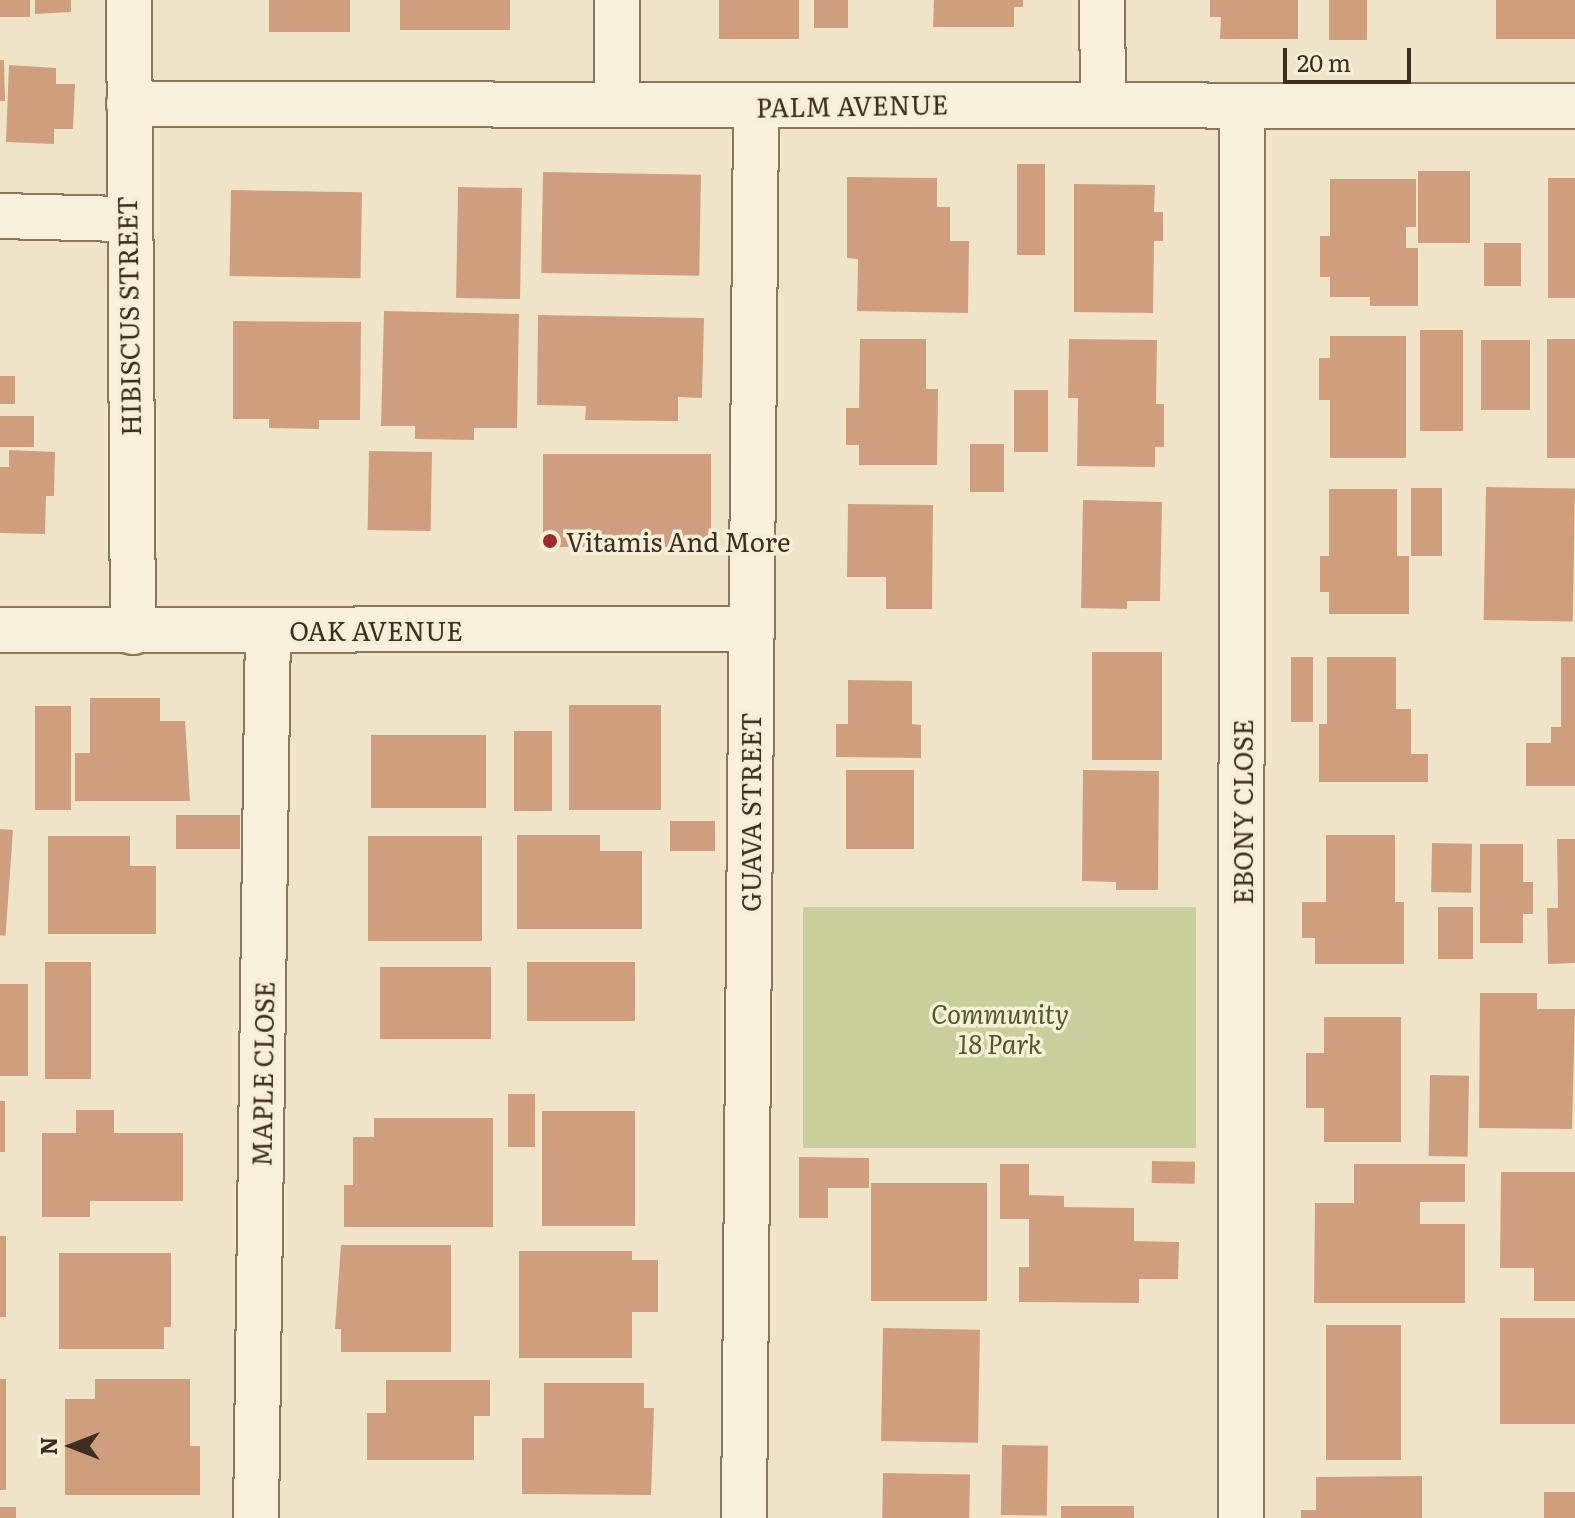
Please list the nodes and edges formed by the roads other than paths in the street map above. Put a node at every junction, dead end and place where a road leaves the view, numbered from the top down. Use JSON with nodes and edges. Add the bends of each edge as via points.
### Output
{"nodes":[{"id":1,"x":129,"y":0,"type":"edge"},
{"id":2,"x":617,"y":0,"type":"edge"},
{"id":3,"x":1102,"y":0,"type":"edge"},
{"id":4,"x":1103,"y":102,"type":"junction"},
{"id":5,"x":129,"y":104,"type":"junction"},
{"id":6,"x":617,"y":104,"type":"junction"},
{"id":7,"x":756,"y":106,"type":"junction"},
{"id":8,"x":1242,"y":106,"type":"junction"},
{"id":9,"x":1575,"y":106,"type":"edge"},
{"id":10,"x":0,"y":216,"type":"edge"},
{"id":11,"x":126,"y":219,"type":"junction"},
{"id":12,"x":752,"y":629,"type":"junction"},
{"id":13,"x":0,"y":630,"type":"edge"},
{"id":14,"x":268,"y":630,"type":"junction"},
{"id":15,"x":133,"y":632,"type":"junction"},
{"id":16,"x":256,"y":1518,"type":"edge"},
{"id":17,"x":744,"y":1518,"type":"edge"},
{"id":18,"x":1241,"y":1518,"type":"edge"}],
"edges":[{"from":1,"to":5,"type":"street","name":"HIBISCUS STREET"},
{"from":2,"to":6,"type":"street"},
{"from":3,"to":4,"type":"street"},
{"from":4,"to":7,"type":"street","name":"PALM AVENUE"},
{"from":4,"to":8,"type":"street","name":"PALM AVENUE"},
{"from":5,"to":6,"type":"street","name":"PALM AVENUE"},
{"from":5,"to":11,"type":"street","name":"HIBISCUS STREET"},
{"from":6,"to":7,"type":"street","name":"PALM AVENUE"},
{"from":7,"to":12,"type":"street","name":"GUAVA STREET"},
{"from":8,"to":9,"type":"street","name":"PALM AVENUE"},
{"from":8,"to":18,"type":"street","name":"EBONY CLOSE"},
{"from":10,"to":11,"type":"street"},
{"from":11,"to":15,"type":"street","name":"HIBISCUS STREET"},
{"from":12,"to":14,"type":"street","name":"OAK AVENUE"},
{"from":12,"to":17,"type":"street","name":"GUAVA STREET"},
{"from":13,"to":15,"type":"street","name":"OAK AVENUE"},
{"from":14,"to":15,"type":"street","name":"OAK AVENUE"},
{"from":14,"to":16,"type":"street","name":"MAPLE CLOSE"}]}
